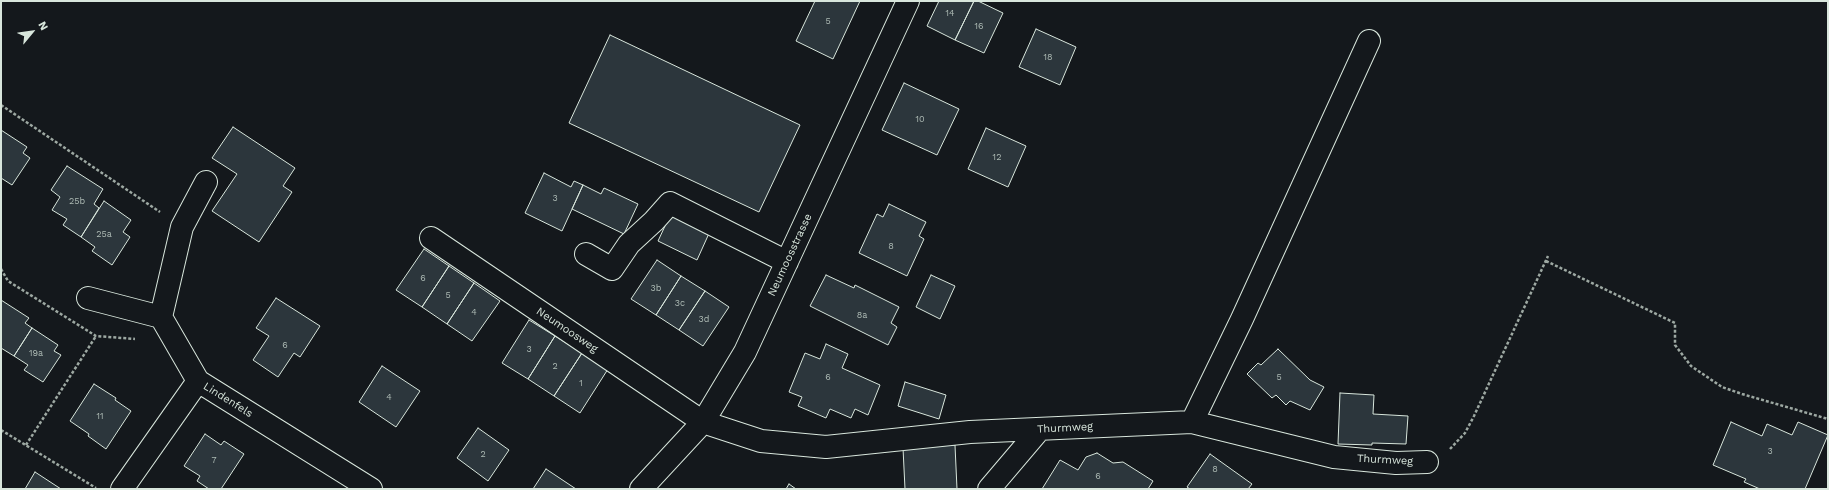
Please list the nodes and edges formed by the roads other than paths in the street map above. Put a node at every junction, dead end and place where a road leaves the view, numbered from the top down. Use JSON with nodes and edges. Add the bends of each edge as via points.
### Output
{"nodes":[{"id":1,"x":908,"y":1,"type":"edge"},
{"id":2,"x":1369,"y":41,"type":"dead end"},
{"id":3,"x":206,"y":182,"type":"dead end"},
{"id":4,"x":431,"y":238,"type":"dead end"},
{"id":5,"x":586,"y":254,"type":"dead end"},
{"id":6,"x":787,"y":262,"type":"junction"},
{"id":7,"x":88,"y":298,"type":"dead end"},
{"id":8,"x":161,"y":317,"type":"junction"},
{"id":9,"x":198,"y":381,"type":"junction"},
{"id":10,"x":703,"y":422,"type":"junction"},
{"id":11,"x":1192,"y":422,"type":"junction"},
{"id":12,"x":1040,"y":429,"type":"junction"},
{"id":13,"x":1427,"y":462,"type":"road end"},
{"id":14,"x":122,"y":489,"type":"edge"},
{"id":15,"x":370,"y":489,"type":"edge"},
{"id":16,"x":641,"y":489,"type":"edge"},
{"id":17,"x":989,"y":489,"type":"edge"}],
"edges":[{"from":1,"to":6,"type":"street","name":"Neumoosstrasse"},
{"from":2,"to":11,"type":"street"},
{"from":3,"to":8,"type":"street","via":[[182,228]]},
{"from":4,"to":10,"type":"street","name":"Neumoosweg"},
{"from":5,"to":6,"type":"street","via":[[612,269],[629,244],[670,203]]},
{"from":6,"to":10,"type":"street","name":"Neumoosstrasse","via":[[745,352]]},
{"from":7,"to":8,"type":"street"},
{"from":8,"to":9,"type":"street"},
{"from":9,"to":14,"type":"street","name":"Lindenfels"},
{"from":9,"to":15,"type":"street","name":"Lindenfels"},
{"from":10,"to":12,"type":"street","name":"Thurmweg","via":[[761,441],[826,447],[970,432]]},
{"from":10,"to":16,"type":"street","name":"Neumoosstrasse"},
{"from":11,"to":12,"type":"street","name":"Thurmweg"},
{"from":11,"to":13,"type":"street","name":"Thurmweg","via":[[1334,457],[1396,463]]},
{"from":12,"to":17,"type":"street"}]}
